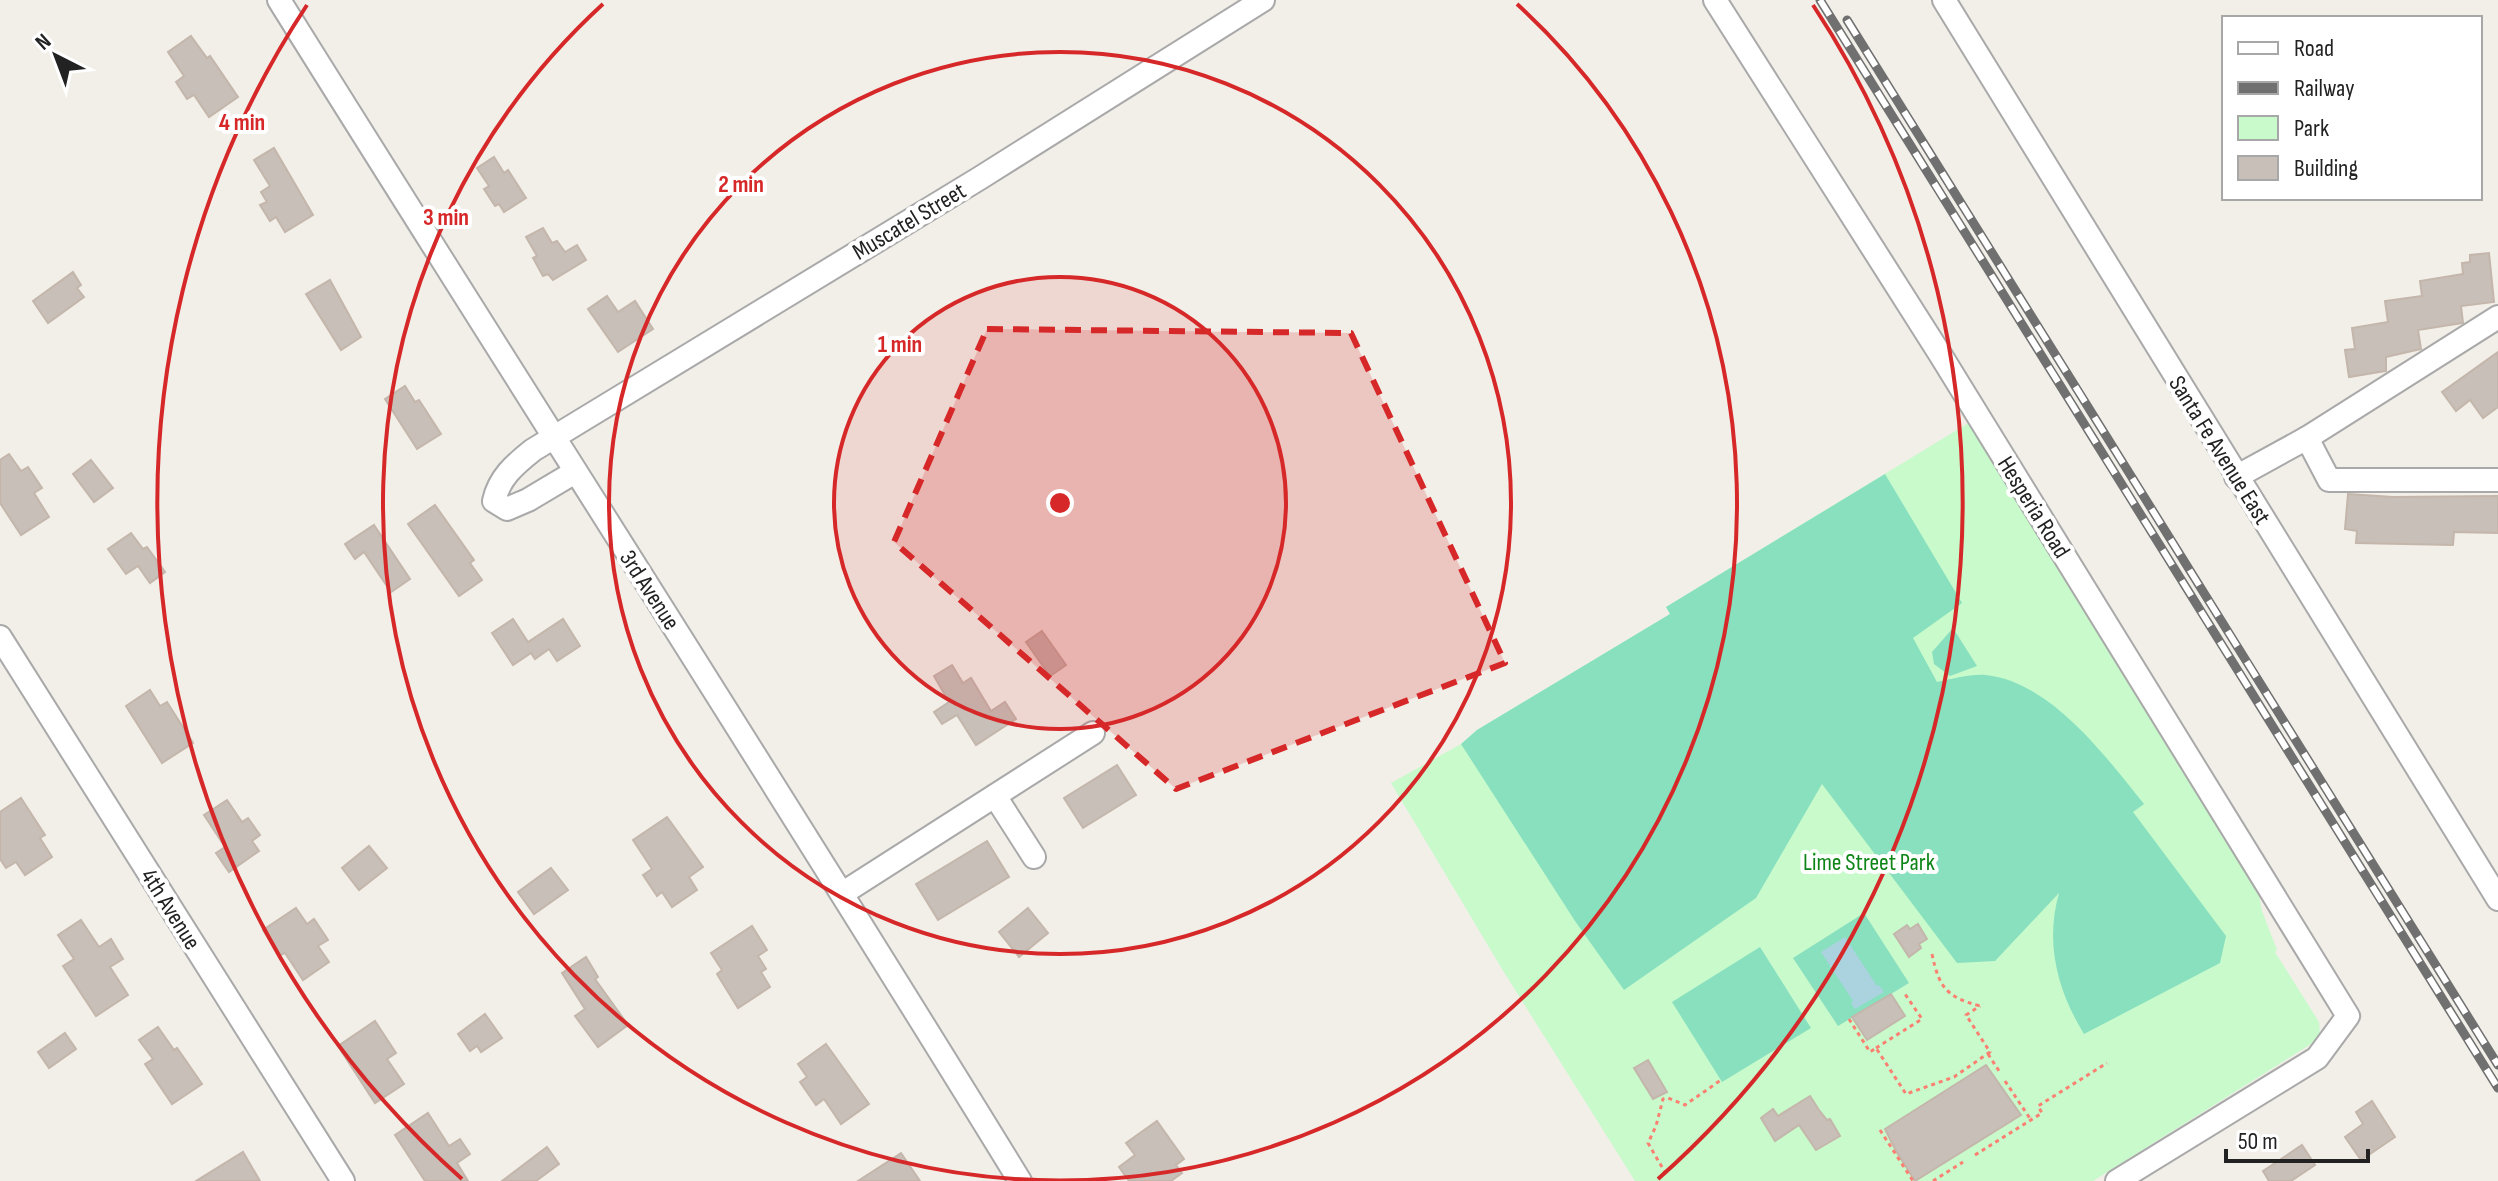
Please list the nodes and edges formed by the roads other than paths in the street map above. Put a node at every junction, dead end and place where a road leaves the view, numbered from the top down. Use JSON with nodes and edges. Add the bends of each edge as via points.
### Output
{"nodes":[{"id":1,"x":279,"y":0,"type":"edge"},
{"id":2,"x":1263,"y":0,"type":"edge"},
{"id":3,"x":1715,"y":0,"type":"edge"},
{"id":4,"x":1944,"y":0,"type":"edge"},
{"id":5,"x":2498,"y":317,"type":"edge"},
{"id":6,"x":553,"y":438,"type":"junction"},
{"id":7,"x":2307,"y":438,"type":"junction"},
{"id":8,"x":575,"y":472,"type":"junction"},
{"id":9,"x":2236,"y":477,"type":"junction"},
{"id":10,"x":2498,"y":480,"type":"edge"},
{"id":11,"x":0,"y":637,"type":"edge"},
{"id":12,"x":1093,"y":733,"type":"dead end"},
{"id":13,"x":995,"y":796,"type":"junction"},
{"id":14,"x":1034,"y":857,"type":"dead end"},
{"id":15,"x":843,"y":893,"type":"junction"},
{"id":16,"x":2498,"y":899,"type":"edge"},
{"id":17,"x":343,"y":1181,"type":"edge"},
{"id":18,"x":1020,"y":1181,"type":"edge"},
{"id":19,"x":2117,"y":1181,"type":"edge"}],
"edges":[{"from":1,"to":6,"type":"street","name":"3rd Avenue"},
{"from":2,"to":6,"type":"street","name":"Muscatel Street"},
{"from":3,"to":19,"type":"street","name":"Hesperia Road","via":[[2348,1016],[2317,1058]]},
{"from":4,"to":9,"type":"street","name":"Santa Fe Avenue East"},
{"from":5,"to":7,"type":"street"},
{"from":6,"to":8,"type":"street","name":"3rd Avenue"},
{"from":6,"to":8,"type":"street","name":"Muscatel Street","via":[[514,465],[497,486],[494,501],[507,509]]},
{"from":7,"to":9,"type":"street"},
{"from":7,"to":10,"type":"street","via":[[2329,480]]},
{"from":8,"to":15,"type":"street","name":"3rd Avenue"},
{"from":9,"to":16,"type":"street","name":"Santa Fe Avenue East"},
{"from":11,"to":17,"type":"street","name":"4th Avenue"},
{"from":12,"to":13,"type":"street"},
{"from":13,"to":14,"type":"street"},
{"from":13,"to":15,"type":"street"},
{"from":15,"to":18,"type":"street","name":"3rd Avenue"}]}
